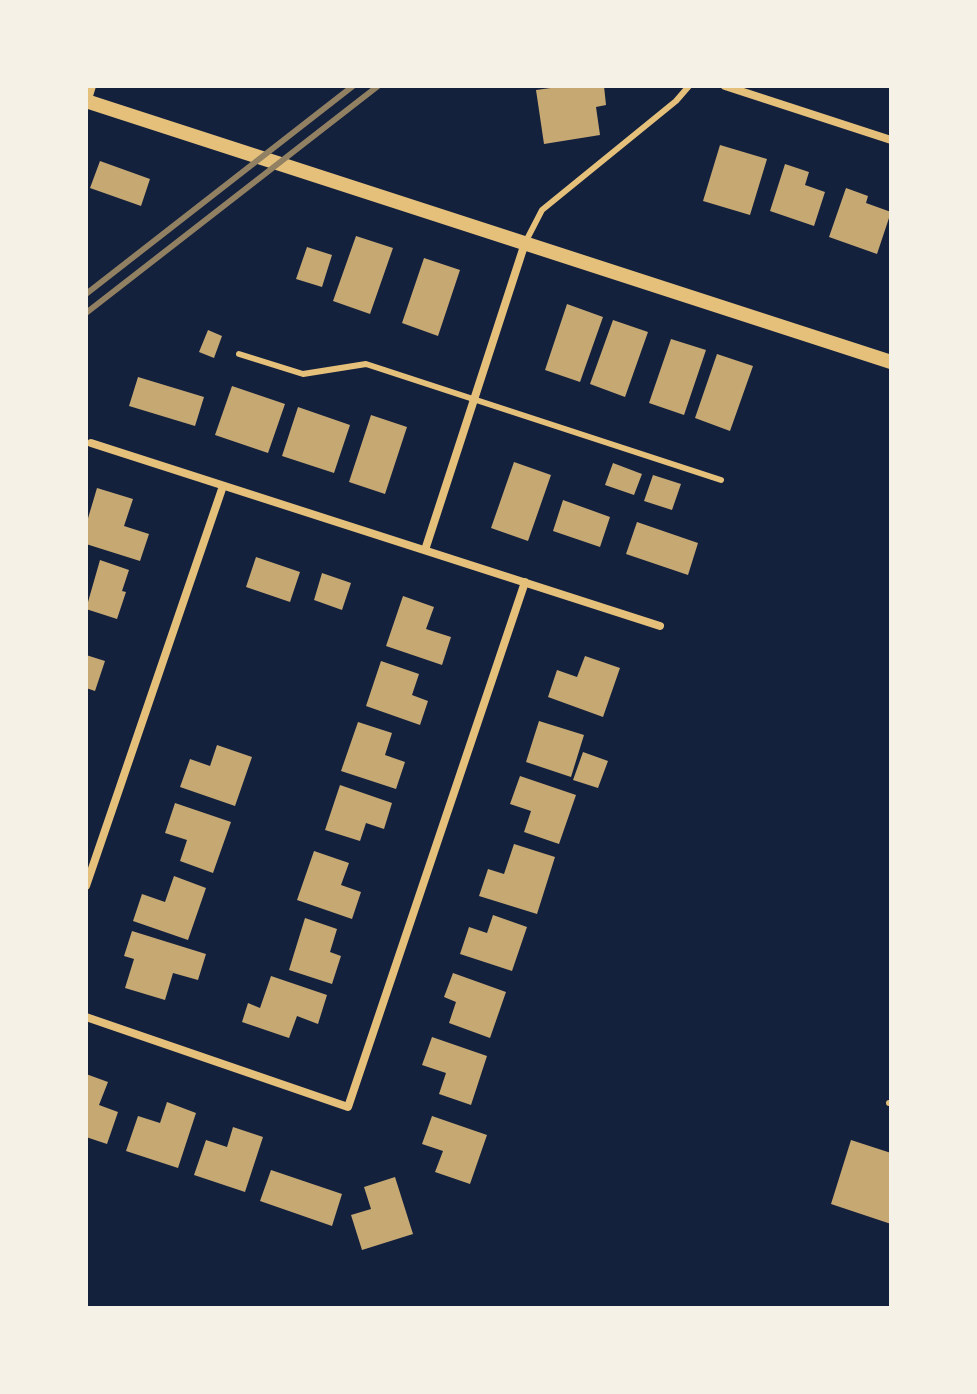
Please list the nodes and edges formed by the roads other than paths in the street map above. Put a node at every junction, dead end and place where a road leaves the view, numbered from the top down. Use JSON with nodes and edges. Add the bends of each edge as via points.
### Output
{"nodes":[{"id":1,"x":92,"y":86,"type":"edge"},
{"id":2,"x":689,"y":86,"type":"edge"},
{"id":3,"x":725,"y":86,"type":"edge"},
{"id":4,"x":748,"y":89,"type":"edge"},
{"id":5,"x":87,"y":102,"type":"edge"},
{"id":6,"x":891,"y":140,"type":"edge"},
{"id":7,"x":525,"y":243,"type":"junction"},
{"id":8,"x":239,"y":354,"type":"dead end"},
{"id":9,"x":891,"y":362,"type":"edge"},
{"id":10,"x":474,"y":399,"type":"junction"},
{"id":11,"x":91,"y":443,"type":"dead end"},
{"id":12,"x":721,"y":480,"type":"dead end"},
{"id":13,"x":223,"y":486,"type":"junction"},
{"id":14,"x":425,"y":550,"type":"junction"},
{"id":15,"x":525,"y":582,"type":"junction"},
{"id":16,"x":660,"y":626,"type":"dead end"},
{"id":17,"x":86,"y":886,"type":"edge"},
{"id":18,"x":86,"y":1017,"type":"edge"}],
"edges":[{"from":1,"to":5,"type":"street"},
{"from":2,"to":7,"type":"lane","via":[[542,210]]},
{"from":3,"to":4,"type":"street"},
{"from":4,"to":6,"type":"street"},
{"from":5,"to":7,"type":"street"},
{"from":7,"to":9,"type":"street"},
{"from":7,"to":10,"type":"street"},
{"from":8,"to":10,"type":"lane","via":[[303,374],[366,364]]},
{"from":10,"to":12,"type":"lane"},
{"from":10,"to":14,"type":"street"},
{"from":11,"to":13,"type":"street"},
{"from":13,"to":14,"type":"street"},
{"from":13,"to":17,"type":"street"},
{"from":14,"to":15,"type":"street"},
{"from":15,"to":16,"type":"street"},
{"from":15,"to":18,"type":"street","via":[[348,1107]]}]}
